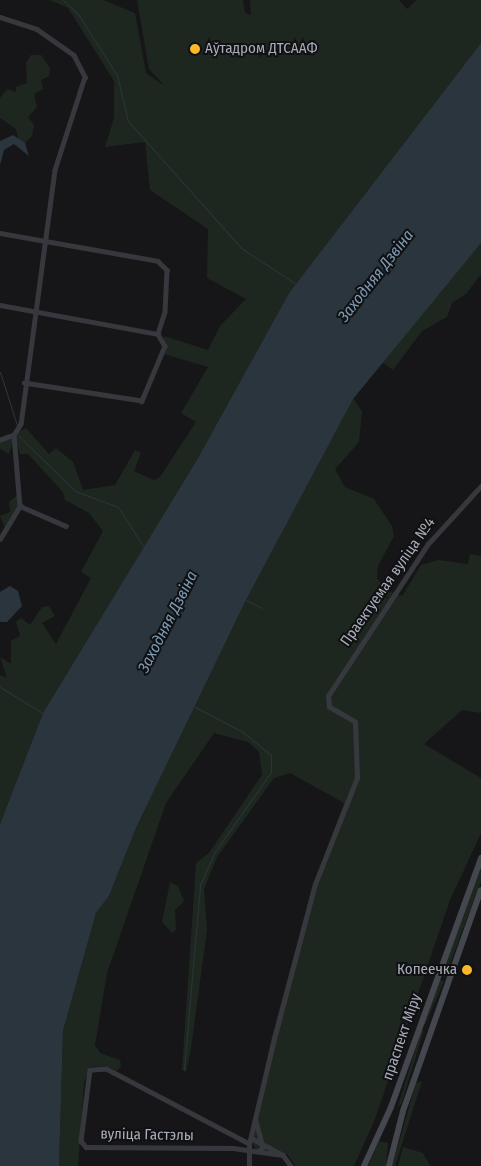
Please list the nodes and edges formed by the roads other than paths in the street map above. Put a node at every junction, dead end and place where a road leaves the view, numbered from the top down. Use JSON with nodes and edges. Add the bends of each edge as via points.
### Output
{"nodes":[{"id":1,"x":0,"y":17,"type":"edge"},
{"id":2,"x":0,"y":232,"type":"edge"},
{"id":3,"x":45,"y":243,"type":"junction"},
{"id":4,"x":0,"y":305,"type":"edge"},
{"id":5,"x":34,"y":310,"type":"junction"},
{"id":6,"x":158,"y":334,"type":"junction"},
{"id":7,"x":24,"y":383,"type":"junction"},
{"id":8,"x":14,"y":435,"type":"junction"},
{"id":9,"x":0,"y":440,"type":"edge"},
{"id":10,"x":481,"y":486,"type":"edge"},
{"id":11,"x":20,"y":506,"type":"junction"},
{"id":12,"x":66,"y":526,"type":"dead end"},
{"id":13,"x":0,"y":539,"type":"edge"},
{"id":14,"x":481,"y":858,"type":"edge"},
{"id":15,"x":481,"y":890,"type":"edge"},
{"id":16,"x":419,"y":1026,"type":"junction"},
{"id":17,"x":431,"y":1030,"type":"junction"},
{"id":18,"x":391,"y":1107,"type":"junction"},
{"id":19,"x":403,"y":1111,"type":"junction"},
{"id":20,"x":256,"y":1120,"type":"junction"},
{"id":21,"x":253,"y":1139,"type":"junction"},
{"id":22,"x":262,"y":1142,"type":"junction"},
{"id":23,"x":249,"y":1147,"type":"junction"},
{"id":24,"x":259,"y":1152,"type":"junction"},
{"id":25,"x":283,"y":1155,"type":"junction"},
{"id":26,"x":248,"y":1166,"type":"edge"},
{"id":27,"x":291,"y":1166,"type":"edge"},
{"id":28,"x":364,"y":1166,"type":"edge"},
{"id":29,"x":389,"y":1166,"type":"edge"}],
"edges":[{"from":1,"to":3,"type":"street","via":[[37,29],[74,55],[84,70],[84,89],[55,170]]},
{"from":2,"to":3,"type":"street"},
{"from":3,"to":5,"type":"street"},
{"from":3,"to":6,"type":"street","via":[[162,263],[167,270],[165,312]]},
{"from":4,"to":5,"type":"street"},
{"from":5,"to":6,"type":"street"},
{"from":5,"to":7,"type":"street"},
{"from":6,"to":7,"type":"street","via":[[165,346],[140,402]]},
{"from":7,"to":8,"type":"street","via":[[20,424]]},
{"from":8,"to":9,"type":"street"},
{"from":8,"to":11,"type":"street"},
{"from":10,"to":20,"type":"street","name":"Праектуемая вуліца №4","via":[[428,544],[351,656],[327,702],[333,710],[355,722],[353,794],[316,884]]},
{"from":11,"to":12,"type":"street"},
{"from":11,"to":13,"type":"street"},
{"from":14,"to":16,"type":"street","name":"праспект Міру"},
{"from":15,"to":17,"type":"street","name":"праспект Міру"},
{"from":16,"to":17,"type":"street"},
{"from":16,"to":18,"type":"street","name":"праспект Міру"},
{"from":17,"to":19,"type":"street","name":"праспект Міру"},
{"from":18,"to":19,"type":"street"},
{"from":18,"to":28,"type":"street","name":"праспект Міру"},
{"from":19,"to":29,"type":"street","name":"праспект Міру"},
{"from":20,"to":21,"type":"street"},
{"from":20,"to":22,"type":"street"},
{"from":21,"to":22,"type":"street"},
{"from":21,"to":23,"type":"street"},
{"from":22,"to":24,"type":"street"},
{"from":22,"to":25,"type":"street"},
{"from":23,"to":23,"type":"street","name":"вуліца Гастэлы","via":[[106,1070],[90,1070],[82,1142],[86,1147]]},
{"from":23,"to":24,"type":"street","name":"вуліца Гастэлы"},
{"from":23,"to":26,"type":"street"},
{"from":24,"to":25,"type":"street","name":"вуліца Гастэлы"},
{"from":25,"to":27,"type":"street"}]}
